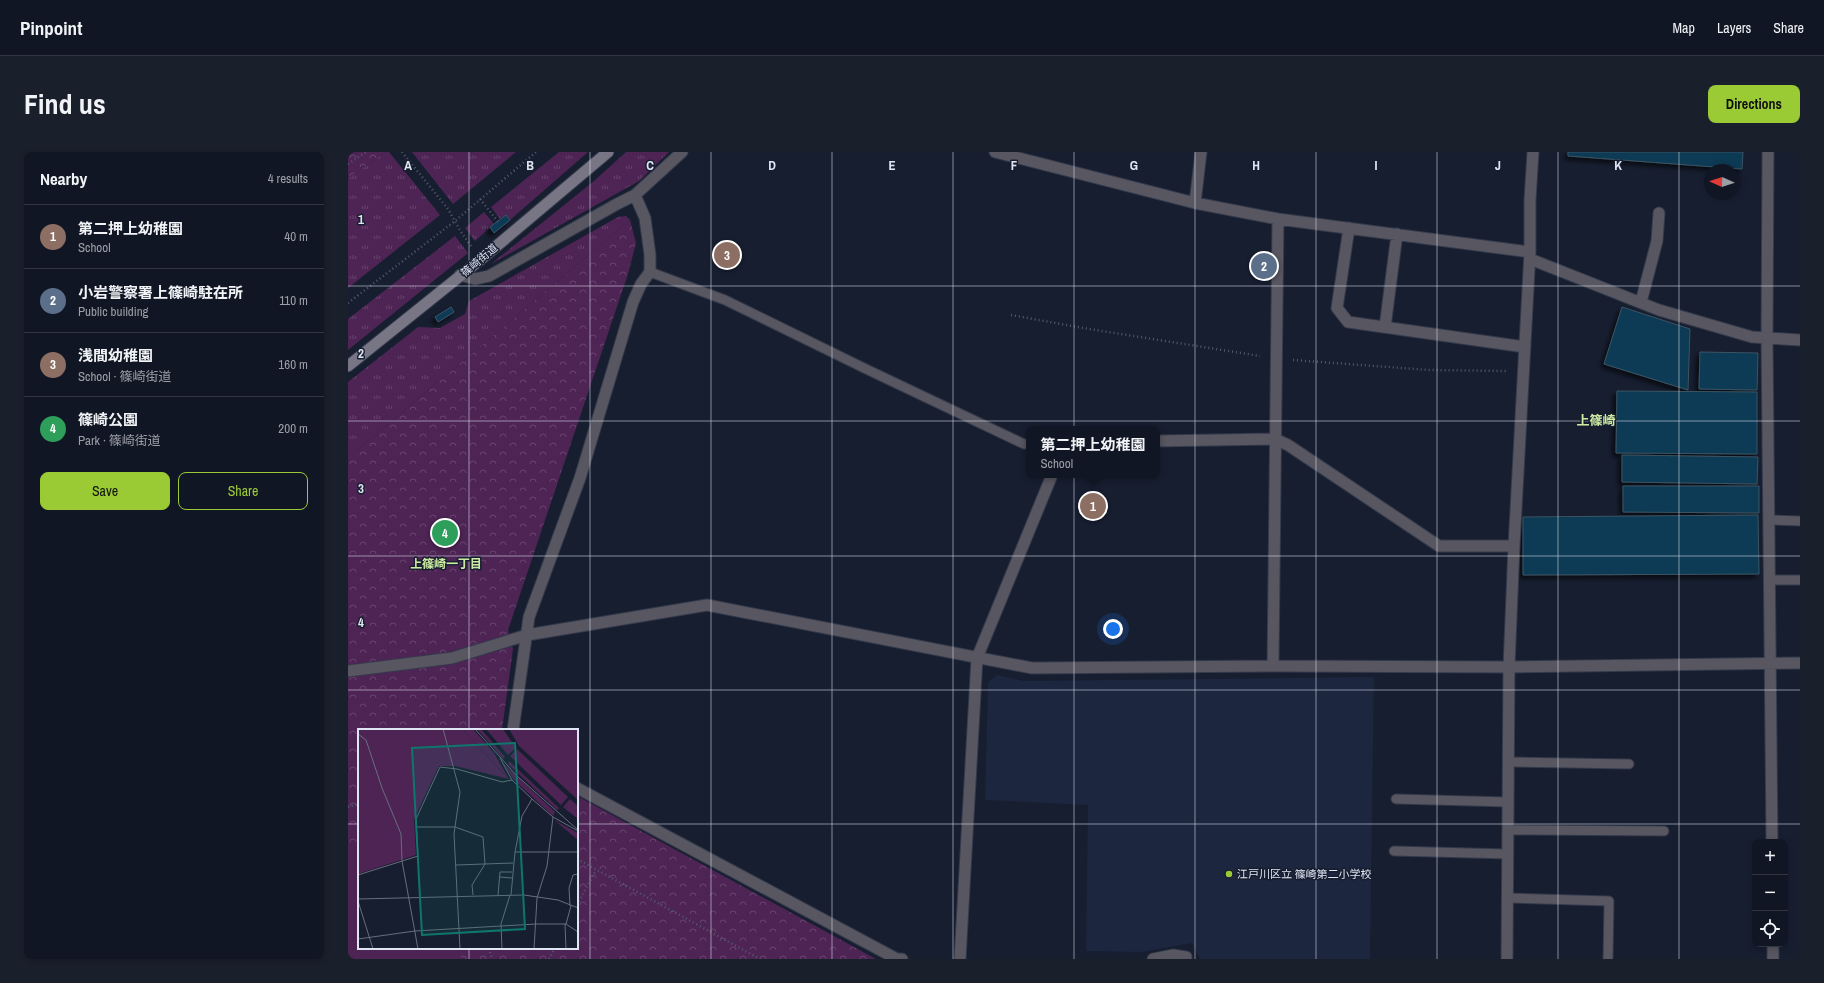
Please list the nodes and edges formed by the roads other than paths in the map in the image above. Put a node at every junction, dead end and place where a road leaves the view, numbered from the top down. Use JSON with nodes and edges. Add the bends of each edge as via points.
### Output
{"nodes":[{"id":1,"x":608,"y":152,"type":"edge"},
{"id":2,"x":682,"y":152,"type":"edge"},
{"id":3,"x":995,"y":152,"type":"edge"},
{"id":4,"x":1201,"y":152,"type":"edge"},
{"id":5,"x":1533,"y":152,"type":"edge"},
{"id":6,"x":1768,"y":152,"type":"edge"},
{"id":7,"x":635,"y":195,"type":"junction"},
{"id":8,"x":1195,"y":204,"type":"junction"},
{"id":9,"x":1659,"y":213,"type":"dead end"},
{"id":10,"x":1278,"y":219,"type":"junction"},
{"id":11,"x":1349,"y":228,"type":"junction"},
{"id":12,"x":1397,"y":234,"type":"junction"},
{"id":13,"x":1530,"y":255,"type":"junction"},
{"id":14,"x":650,"y":272,"type":"junction"},
{"id":15,"x":460,"y":275,"type":"junction"},
{"id":16,"x":1641,"y":302,"type":"junction"},
{"id":17,"x":1385,"y":327,"type":"junction"},
{"id":18,"x":1767,"y":339,"type":"junction"},
{"id":19,"x":1800,"y":340,"type":"edge"},
{"id":20,"x":1525,"y":347,"type":"junction"},
{"id":21,"x":348,"y":366,"type":"edge"},
{"id":22,"x":1275,"y":438,"type":"junction"},
{"id":23,"x":1160,"y":441,"type":"edge"},
{"id":24,"x":1026,"y":444,"type":"edge"},
{"id":25,"x":1051,"y":478,"type":"edge"},
{"id":26,"x":1769,"y":520,"type":"junction"},
{"id":27,"x":1800,"y":521,"type":"edge"},
{"id":28,"x":1514,"y":546,"type":"junction"},
{"id":29,"x":1770,"y":580,"type":"junction"},
{"id":30,"x":1800,"y":580,"type":"edge"},
{"id":31,"x":527,"y":635,"type":"junction"},
{"id":32,"x":977,"y":658,"type":"junction"},
{"id":33,"x":1771,"y":663,"type":"junction"},
{"id":34,"x":1800,"y":663,"type":"edge"},
{"id":35,"x":1273,"y":666,"type":"junction"},
{"id":36,"x":1509,"y":667,"type":"junction"},
{"id":37,"x":348,"y":671,"type":"edge"},
{"id":38,"x":513,"y":729,"type":"edge"},
{"id":39,"x":1509,"y":762,"type":"junction"},
{"id":40,"x":1629,"y":764,"type":"dead end"},
{"id":41,"x":578,"y":789,"type":"edge"},
{"id":42,"x":1396,"y":799,"type":"dead end"},
{"id":43,"x":1508,"y":802,"type":"junction"},
{"id":44,"x":1508,"y":830,"type":"junction"},
{"id":45,"x":1664,"y":831,"type":"dead end"},
{"id":46,"x":1772,"y":839,"type":"edge"},
{"id":47,"x":1394,"y":851,"type":"dead end"},
{"id":48,"x":1508,"y":854,"type":"junction"},
{"id":49,"x":1507,"y":898,"type":"junction"},
{"id":50,"x":1773,"y":947,"type":"edge"},
{"id":51,"x":902,"y":959,"type":"edge"},
{"id":52,"x":960,"y":959,"type":"edge"},
{"id":53,"x":1153,"y":959,"type":"edge"},
{"id":54,"x":1186,"y":959,"type":"edge"},
{"id":55,"x":1507,"y":959,"type":"edge"},
{"id":56,"x":1608,"y":959,"type":"edge"},
{"id":57,"x":1773,"y":959,"type":"edge"}],
"edges":[{"from":1,"to":15,"type":"main road","name":"篠崎街道"},
{"from":2,"to":7,"type":"street"},
{"from":3,"to":8,"type":"street"},
{"from":4,"to":8,"type":"street"},
{"from":5,"to":13,"type":"street"},
{"from":6,"to":18,"type":"street"},
{"from":7,"to":14,"type":"street","via":[[645,218]]},
{"from":7,"to":15,"type":"street","via":[[489,276],[475,279]]},
{"from":8,"to":10,"type":"street"},
{"from":9,"to":16,"type":"street","via":[[1657,241]]},
{"from":10,"to":11,"type":"street"},
{"from":10,"to":22,"type":"street"},
{"from":11,"to":12,"type":"street"},
{"from":11,"to":17,"type":"street","via":[[1338,308],[1348,322]]},
{"from":12,"to":13,"type":"street"},
{"from":12,"to":17,"type":"street"},
{"from":13,"to":16,"type":"street"},
{"from":13,"to":20,"type":"street"},
{"from":14,"to":24,"type":"lane","via":[[725,300]]},
{"from":14,"to":31,"type":"street","via":[[633,302],[580,478],[529,617]]},
{"from":15,"to":21,"type":"main road","name":"篠崎街道"},
{"from":16,"to":18,"type":"street","via":[[1659,310]]},
{"from":17,"to":20,"type":"street"},
{"from":18,"to":19,"type":"street"},
{"from":18,"to":26,"type":"street"},
{"from":20,"to":28,"type":"street"},
{"from":22,"to":23,"type":"street"},
{"from":22,"to":28,"type":"street","via":[[1439,546]]},
{"from":22,"to":35,"type":"street"},
{"from":25,"to":32,"type":"street"},
{"from":26,"to":27,"type":"lane"},
{"from":26,"to":29,"type":"street"},
{"from":28,"to":36,"type":"street"},
{"from":29,"to":30,"type":"lane"},
{"from":29,"to":33,"type":"street"},
{"from":31,"to":32,"type":"street","via":[[707,605]]},
{"from":31,"to":37,"type":"street","via":[[452,658]]},
{"from":31,"to":38,"type":"street"},
{"from":32,"to":35,"type":"street","via":[[1032,668]]},
{"from":32,"to":52,"type":"street"},
{"from":33,"to":34,"type":"street"},
{"from":33,"to":36,"type":"street"},
{"from":33,"to":46,"type":"street"},
{"from":35,"to":36,"type":"street"},
{"from":36,"to":39,"type":"street"},
{"from":39,"to":40,"type":"lane"},
{"from":39,"to":43,"type":"street"},
{"from":41,"to":51,"type":"street","via":[[883,952]]},
{"from":42,"to":43,"type":"lane"},
{"from":43,"to":44,"type":"street"},
{"from":44,"to":45,"type":"lane"},
{"from":44,"to":48,"type":"street"},
{"from":47,"to":48,"type":"lane"},
{"from":48,"to":49,"type":"street"},
{"from":49,"to":55,"type":"street"},
{"from":49,"to":56,"type":"lane","via":[[1609,901]]},
{"from":50,"to":57,"type":"street"},
{"from":53,"to":54,"type":"street","via":[[1173,955]]}]}
